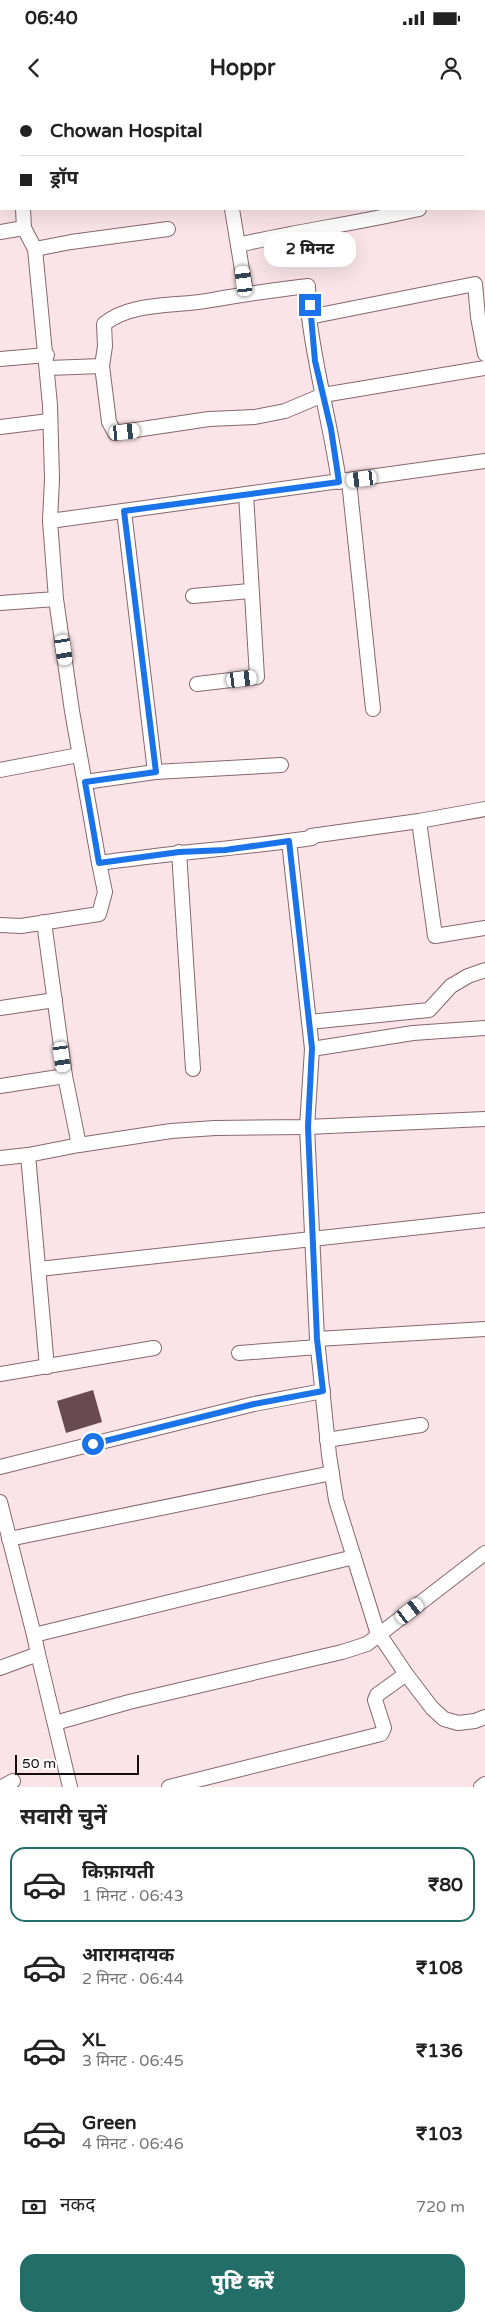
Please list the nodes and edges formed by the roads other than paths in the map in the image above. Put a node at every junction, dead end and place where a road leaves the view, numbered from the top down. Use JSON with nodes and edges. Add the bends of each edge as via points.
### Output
{"nodes":[{"id":1,"x":23,"y":210,"type":"edge"},
{"id":2,"x":232,"y":210,"type":"edge"},
{"id":3,"x":415,"y":210,"type":"edge"},
{"id":4,"x":24,"y":228,"type":"junction"},
{"id":5,"x":168,"y":228,"type":"dead end"},
{"id":6,"x":0,"y":232,"type":"edge"},
{"id":7,"x":238,"y":245,"type":"junction"},
{"id":8,"x":35,"y":249,"type":"junction"},
{"id":9,"x":480,"y":283,"type":"edge"},
{"id":10,"x":246,"y":294,"type":"junction"},
{"id":11,"x":309,"y":317,"type":"junction"},
{"id":12,"x":485,"y":354,"type":"edge"},
{"id":13,"x":0,"y":358,"type":"edge"},
{"id":14,"x":47,"y":362,"type":"junction"},
{"id":15,"x":102,"y":366,"type":"junction"},
{"id":16,"x":485,"y":368,"type":"edge"},
{"id":17,"x":323,"y":395,"type":"junction"},
{"id":18,"x":49,"y":421,"type":"junction"},
{"id":19,"x":0,"y":427,"type":"edge"},
{"id":20,"x":485,"y":461,"type":"edge"},
{"id":21,"x":344,"y":482,"type":"junction"},
{"id":22,"x":246,"y":494,"type":"junction"},
{"id":23,"x":124,"y":511,"type":"junction"},
{"id":24,"x":50,"y":521,"type":"junction"},
{"id":25,"x":250,"y":591,"type":"junction"},
{"id":26,"x":193,"y":596,"type":"dead end"},
{"id":27,"x":56,"y":599,"type":"junction"},
{"id":28,"x":0,"y":603,"type":"edge"},
{"id":29,"x":197,"y":684,"type":"dead end"},
{"id":30,"x":373,"y":709,"type":"dead end"},
{"id":31,"x":79,"y":755,"type":"junction"},
{"id":32,"x":281,"y":765,"type":"dead end"},
{"id":33,"x":0,"y":770,"type":"edge"},
{"id":34,"x":156,"y":772,"type":"junction"},
{"id":35,"x":85,"y":782,"type":"junction"},
{"id":36,"x":485,"y":809,"type":"edge"},
{"id":37,"x":419,"y":821,"type":"junction"},
{"id":38,"x":289,"y":841,"type":"junction"},
{"id":39,"x":179,"y":852,"type":"junction"},
{"id":40,"x":99,"y":863,"type":"junction"},
{"id":41,"x":44,"y":922,"type":"junction"},
{"id":42,"x":0,"y":925,"type":"edge"},
{"id":43,"x":485,"y":928,"type":"edge"},
{"id":44,"x":485,"y":970,"type":"edge"},
{"id":45,"x":54,"y":1000,"type":"junction"},
{"id":46,"x":0,"y":1008,"type":"edge"},
{"id":47,"x":309,"y":1022,"type":"junction"},
{"id":48,"x":485,"y":1028,"type":"edge"},
{"id":49,"x":312,"y":1048,"type":"junction"},
{"id":50,"x":193,"y":1069,"type":"dead end"},
{"id":51,"x":65,"y":1076,"type":"junction"},
{"id":52,"x":0,"y":1086,"type":"edge"},
{"id":53,"x":485,"y":1119,"type":"edge"},
{"id":54,"x":308,"y":1127,"type":"junction"},
{"id":55,"x":79,"y":1145,"type":"junction"},
{"id":56,"x":28,"y":1155,"type":"junction"},
{"id":57,"x":0,"y":1158,"type":"edge"},
{"id":58,"x":485,"y":1220,"type":"edge"},
{"id":59,"x":313,"y":1238,"type":"junction"},
{"id":60,"x":39,"y":1269,"type":"junction"},
{"id":61,"x":485,"y":1329,"type":"edge"},
{"id":62,"x":317,"y":1343,"type":"junction"},
{"id":63,"x":154,"y":1348,"type":"dead end"},
{"id":64,"x":240,"y":1353,"type":"dead end"},
{"id":65,"x":47,"y":1367,"type":"junction"},
{"id":66,"x":0,"y":1374,"type":"edge"},
{"id":67,"x":323,"y":1391,"type":"junction"},
{"id":68,"x":421,"y":1425,"type":"dead end"},
{"id":69,"x":328,"y":1440,"type":"junction"},
{"id":70,"x":0,"y":1467,"type":"edge"},
{"id":71,"x":332,"y":1474,"type":"junction"},
{"id":72,"x":0,"y":1502,"type":"edge"},
{"id":73,"x":9,"y":1539,"type":"junction"},
{"id":74,"x":485,"y":1553,"type":"edge"},
{"id":75,"x":354,"y":1557,"type":"junction"},
{"id":76,"x":380,"y":1634,"type":"junction"},
{"id":77,"x":34,"y":1635,"type":"junction"},
{"id":78,"x":38,"y":1654,"type":"junction"},
{"id":79,"x":0,"y":1668,"type":"edge"},
{"id":80,"x":406,"y":1674,"type":"junction"},
{"id":81,"x":485,"y":1717,"type":"edge"},
{"id":82,"x":55,"y":1723,"type":"junction"},
{"id":83,"x":485,"y":1784,"type":"edge"},
{"id":84,"x":70,"y":1787,"type":"edge"},
{"id":85,"x":169,"y":1787,"type":"edge"},
{"id":86,"x":480,"y":1787,"type":"edge"}],
"edges":[{"from":1,"to":4,"type":"street"},
{"from":2,"to":7,"type":"street"},
{"from":3,"to":7,"type":"street","via":[[299,230]]},
{"from":4,"to":6,"type":"street"},
{"from":4,"to":8,"type":"street"},
{"from":5,"to":8,"type":"street"},
{"from":7,"to":10,"type":"street"},
{"from":8,"to":14,"type":"street"},
{"from":9,"to":11,"type":"street"},
{"from":9,"to":12,"type":"street","via":[[478,317]]},
{"from":10,"to":11,"type":"street","via":[[308,286]]},
{"from":10,"to":15,"type":"street","via":[[149,307],[114,316],[104,324]]},
{"from":11,"to":17,"type":"street"},
{"from":13,"to":14,"type":"street"},
{"from":14,"to":15,"type":"street"},
{"from":14,"to":18,"type":"street"},
{"from":15,"to":17,"type":"street","via":[[109,422],[115,433],[209,419],[255,417],[285,410]]},
{"from":16,"to":17,"type":"street"},
{"from":17,"to":21,"type":"street"},
{"from":18,"to":19,"type":"street"},
{"from":18,"to":24,"type":"street"},
{"from":20,"to":21,"type":"street"},
{"from":21,"to":22,"type":"street"},
{"from":21,"to":30,"type":"street"},
{"from":22,"to":23,"type":"street"},
{"from":22,"to":25,"type":"street"},
{"from":23,"to":24,"type":"street"},
{"from":23,"to":34,"type":"street"},
{"from":24,"to":27,"type":"street"},
{"from":25,"to":26,"type":"street"},
{"from":25,"to":29,"type":"street","via":[[257,677]]},
{"from":27,"to":28,"type":"street"},
{"from":27,"to":31,"type":"street"},
{"from":31,"to":33,"type":"street"},
{"from":31,"to":35,"type":"street"},
{"from":32,"to":34,"type":"street"},
{"from":34,"to":35,"type":"street"},
{"from":35,"to":40,"type":"street"},
{"from":36,"to":37,"type":"street"},
{"from":37,"to":38,"type":"street"},
{"from":37,"to":43,"type":"street","via":[[435,936]]},
{"from":38,"to":39,"type":"street","via":[[225,850]]},
{"from":38,"to":47,"type":"street"},
{"from":39,"to":40,"type":"street"},
{"from":39,"to":50,"type":"street"},
{"from":40,"to":41,"type":"street","via":[[105,892],[99,914]]},
{"from":41,"to":42,"type":"street"},
{"from":41,"to":45,"type":"street"},
{"from":44,"to":47,"type":"street","via":[[451,986],[429,1010]]},
{"from":45,"to":46,"type":"street"},
{"from":45,"to":51,"type":"street"},
{"from":47,"to":49,"type":"street"},
{"from":48,"to":49,"type":"street","via":[[412,1033]]},
{"from":49,"to":54,"type":"street"},
{"from":51,"to":52,"type":"street"},
{"from":51,"to":55,"type":"street"},
{"from":53,"to":54,"type":"street"},
{"from":54,"to":55,"type":"street","via":[[236,1126],[171,1131]]},
{"from":54,"to":59,"type":"street"},
{"from":55,"to":56,"type":"street"},
{"from":56,"to":57,"type":"street"},
{"from":56,"to":60,"type":"street"},
{"from":58,"to":59,"type":"street"},
{"from":59,"to":60,"type":"street"},
{"from":59,"to":62,"type":"street"},
{"from":60,"to":65,"type":"street"},
{"from":61,"to":62,"type":"street"},
{"from":62,"to":64,"type":"street"},
{"from":62,"to":67,"type":"street"},
{"from":63,"to":65,"type":"street"},
{"from":65,"to":66,"type":"street"},
{"from":67,"to":69,"type":"street"},
{"from":67,"to":70,"type":"street","via":[[254,1404]]},
{"from":68,"to":69,"type":"street"},
{"from":69,"to":71,"type":"street"},
{"from":71,"to":73,"type":"street"},
{"from":71,"to":75,"type":"street","via":[[336,1500]]},
{"from":72,"to":73,"type":"street"},
{"from":73,"to":77,"type":"street"},
{"from":74,"to":76,"type":"street"},
{"from":75,"to":76,"type":"street"},
{"from":75,"to":77,"type":"street"},
{"from":76,"to":80,"type":"street"},
{"from":76,"to":82,"type":"street","via":[[368,1644],[342,1652],[129,1702]]},
{"from":77,"to":78,"type":"street"},
{"from":78,"to":79,"type":"street"},
{"from":78,"to":82,"type":"street"},
{"from":80,"to":81,"type":"street","via":[[444,1719],[458,1723]]},
{"from":80,"to":85,"type":"street","via":[[375,1700],[384,1728],[381,1734]]},
{"from":82,"to":84,"type":"street"},
{"from":83,"to":86,"type":"street"}]}
